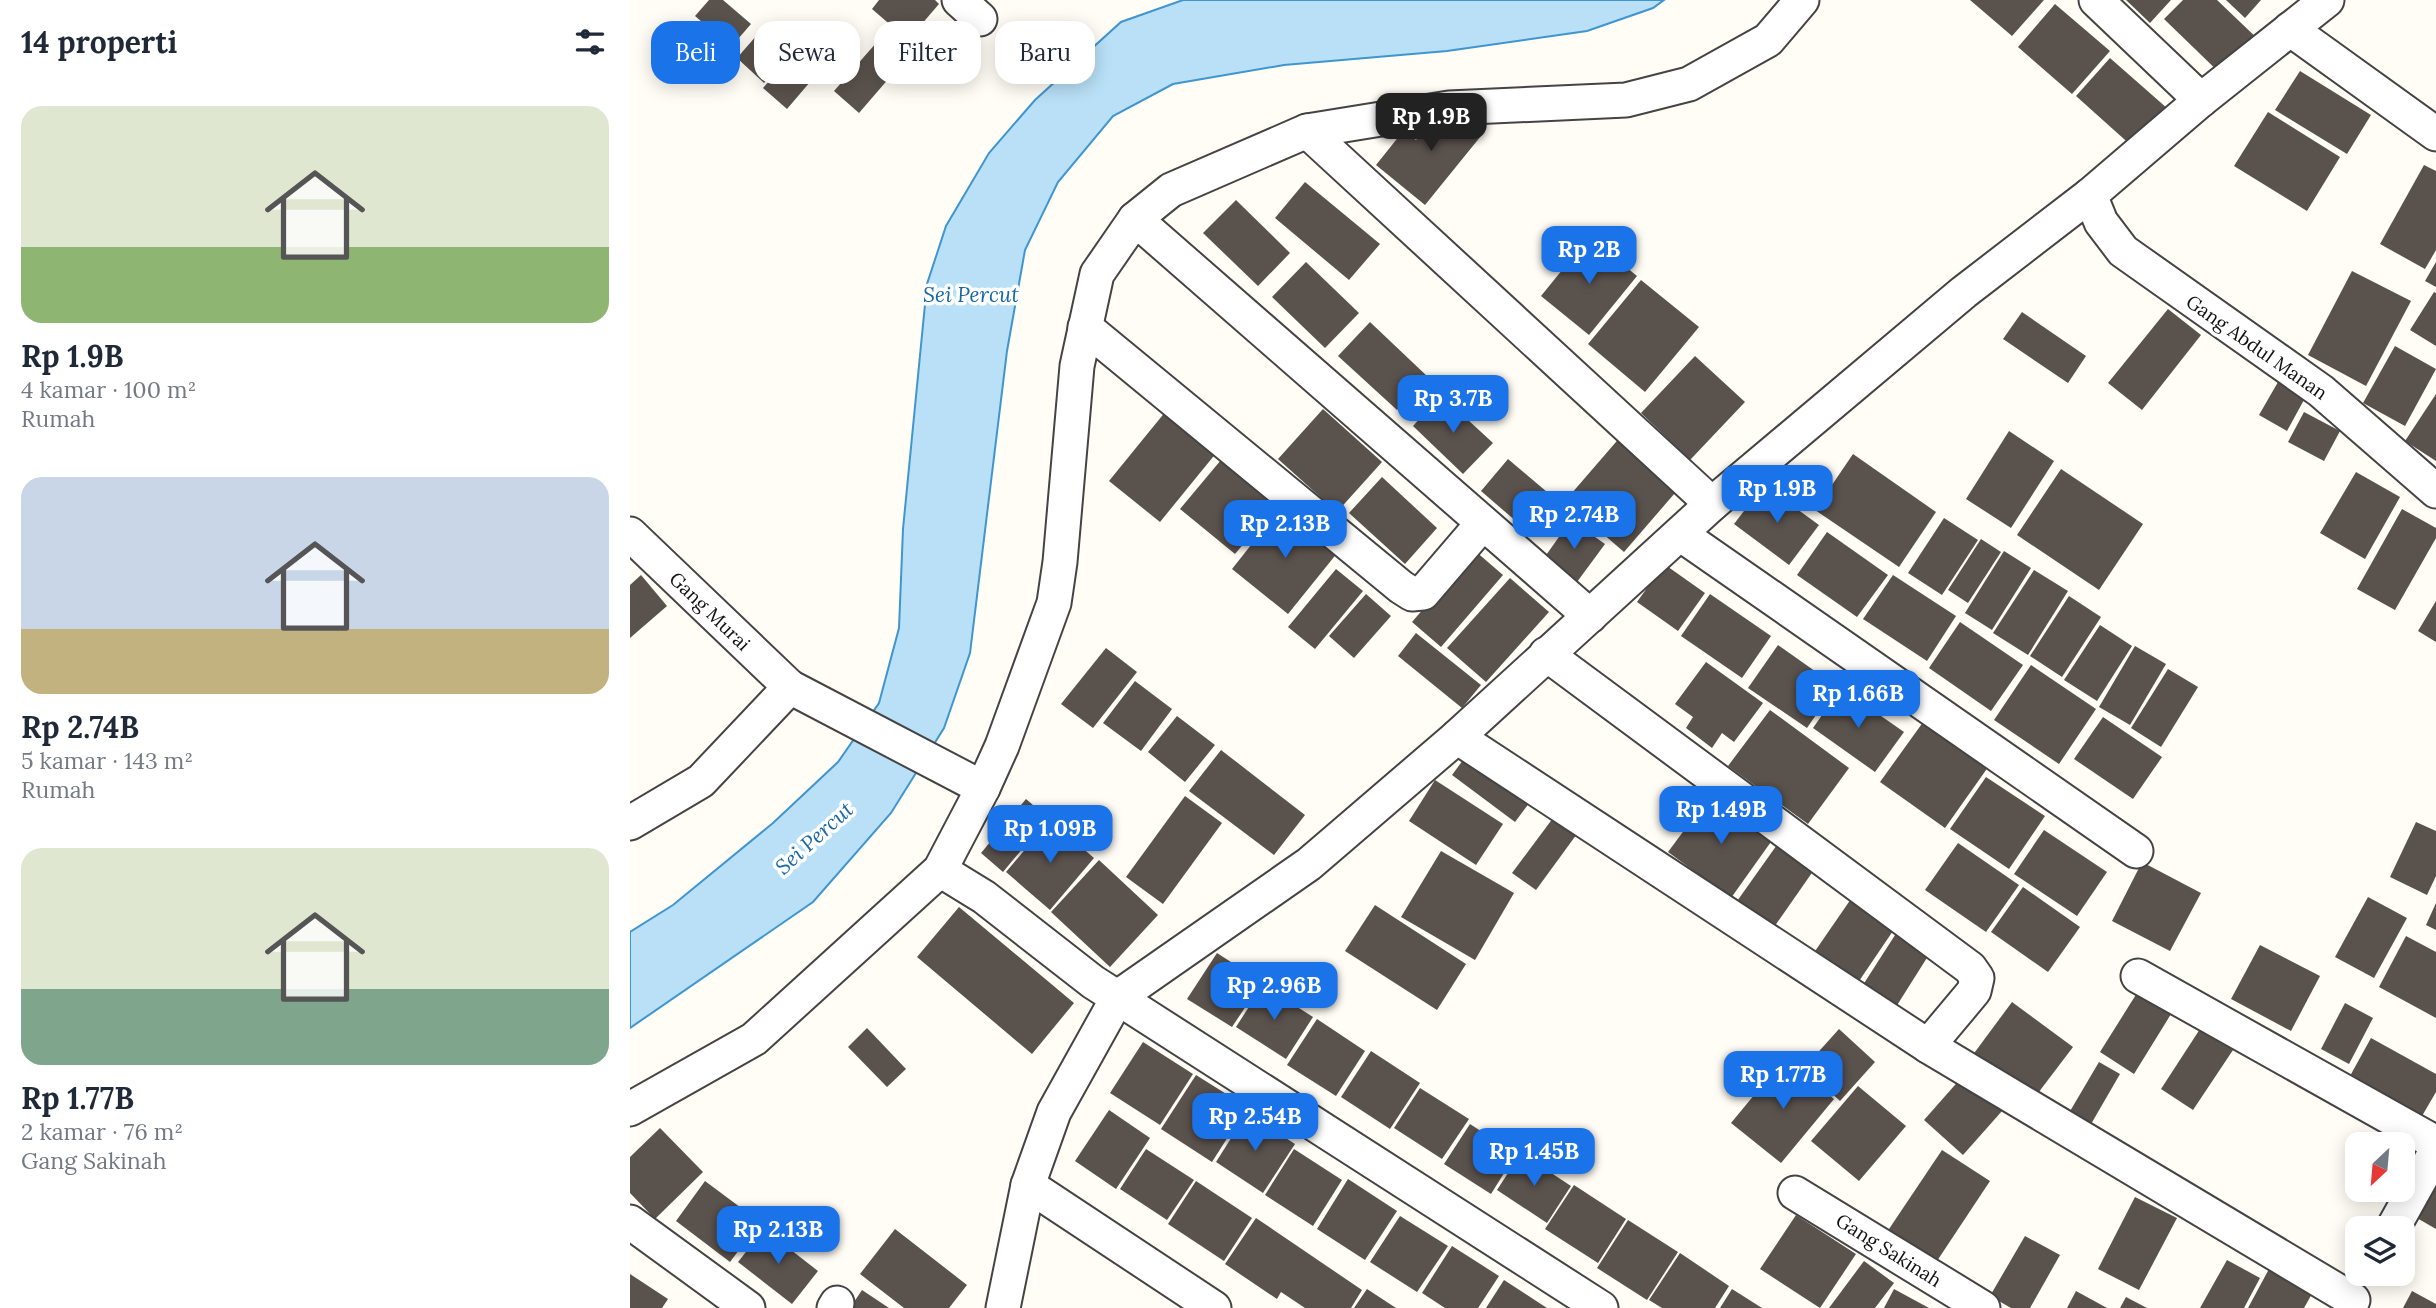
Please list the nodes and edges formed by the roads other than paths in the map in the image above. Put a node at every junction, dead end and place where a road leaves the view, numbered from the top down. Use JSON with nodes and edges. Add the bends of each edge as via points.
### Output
{"nodes":[{"id":1,"x":1802,"y":0,"type":"edge"},
{"id":2,"x":2096,"y":0,"type":"edge"},
{"id":3,"x":2327,"y":0,"type":"edge"},
{"id":4,"x":2290,"y":29,"type":"junction"},
{"id":5,"x":2201,"y":100,"type":"junction"},
{"id":6,"x":1307,"y":131,"type":"junction"},
{"id":7,"x":2436,"y":134,"type":"edge"},
{"id":8,"x":2090,"y":195,"type":"junction"},
{"id":9,"x":1135,"y":219,"type":"junction"},
{"id":10,"x":1085,"y":327,"type":"junction"},
{"id":11,"x":2436,"y":491,"type":"edge"},
{"id":12,"x":1712,"y":504,"type":"junction"},
{"id":13,"x":1483,"y":523,"type":"junction"},
{"id":14,"x":630,"y":534,"type":"edge"},
{"id":15,"x":1680,"y":534,"type":"junction"},
{"id":16,"x":1590,"y":615,"type":"junction"},
{"id":17,"x":1546,"y":654,"type":"junction"},
{"id":18,"x":798,"y":692,"type":"junction"},
{"id":19,"x":1457,"y":737,"type":"junction"},
{"id":20,"x":972,"y":781,"type":"junction"},
{"id":21,"x":630,"y":823,"type":"edge"},
{"id":22,"x":2136,"y":851,"type":"dead end"},
{"id":23,"x":940,"y":870,"type":"junction"},
{"id":24,"x":2138,"y":976,"type":"dead end"},
{"id":25,"x":1118,"y":997,"type":"junction"},
{"id":26,"x":1928,"y":1046,"type":"junction"},
{"id":27,"x":630,"y":1109,"type":"edge"},
{"id":28,"x":2436,"y":1143,"type":"edge"},
{"id":29,"x":2436,"y":1151,"type":"edge"},
{"id":30,"x":1028,"y":1185,"type":"junction"},
{"id":31,"x":1795,"y":1193,"type":"dead end"},
{"id":32,"x":2400,"y":1216,"type":"edge"},
{"id":33,"x":630,"y":1222,"type":"edge"},
{"id":34,"x":2357,"y":1294,"type":"edge"},
{"id":35,"x":748,"y":1308,"type":"edge"},
{"id":36,"x":1003,"y":1308,"type":"edge"},
{"id":37,"x":1214,"y":1308,"type":"edge"},
{"id":38,"x":1601,"y":1308,"type":"edge"},
{"id":39,"x":1983,"y":1308,"type":"edge"}],
"edges":[{"from":1,"to":6,"type":"street","via":[[1768,40],[1689,83],[1651,94],[1626,100],[1449,108]]},
{"from":2,"to":5,"type":"street"},
{"from":3,"to":4,"type":"street"},
{"from":4,"to":5,"type":"street"},
{"from":4,"to":7,"type":"street"},
{"from":5,"to":8,"type":"street"},
{"from":6,"to":9,"type":"street","via":[[1171,190]]},
{"from":6,"to":12,"type":"street"},
{"from":8,"to":11,"type":"street","name":"Gang Abdul Manan","via":[[2101,222],[2123,251],[2321,391]]},
{"from":8,"to":12,"type":"street","via":[[1964,292]]},
{"from":9,"to":10,"type":"street","via":[[1097,274]]},
{"from":9,"to":13,"type":"street"},
{"from":10,"to":13,"type":"street","via":[[1412,594],[1423,593]]},
{"from":10,"to":20,"type":"street","via":[[1077,366],[1054,603],[1002,746]]},
{"from":12,"to":15,"type":"street"},
{"from":13,"to":16,"type":"street"},
{"from":14,"to":18,"type":"street","name":"Gang Murai"},
{"from":15,"to":16,"type":"street"},
{"from":15,"to":22,"type":"street"},
{"from":16,"to":17,"type":"street"},
{"from":17,"to":19,"type":"street"},
{"from":17,"to":26,"type":"street","via":[[1970,968],[1977,978],[1974,991]]},
{"from":18,"to":20,"type":"street","name":"Gang Murai"},
{"from":18,"to":21,"type":"street","via":[[701,780]]},
{"from":19,"to":25,"type":"street","via":[[1309,864]]},
{"from":19,"to":26,"type":"street"},
{"from":20,"to":23,"type":"street"},
{"from":23,"to":25,"type":"street","via":[[984,897]]},
{"from":23,"to":27,"type":"street","via":[[754,1039]]},
{"from":24,"to":28,"type":"street"},
{"from":25,"to":30,"type":"street","via":[[1054,1112]]},
{"from":25,"to":38,"type":"street"},
{"from":26,"to":34,"type":"street"},
{"from":29,"to":32,"type":"street"},
{"from":30,"to":36,"type":"street"},
{"from":30,"to":37,"type":"street"},
{"from":31,"to":39,"type":"street","name":"Gang Sakinah"},
{"from":33,"to":35,"type":"street"}]}
